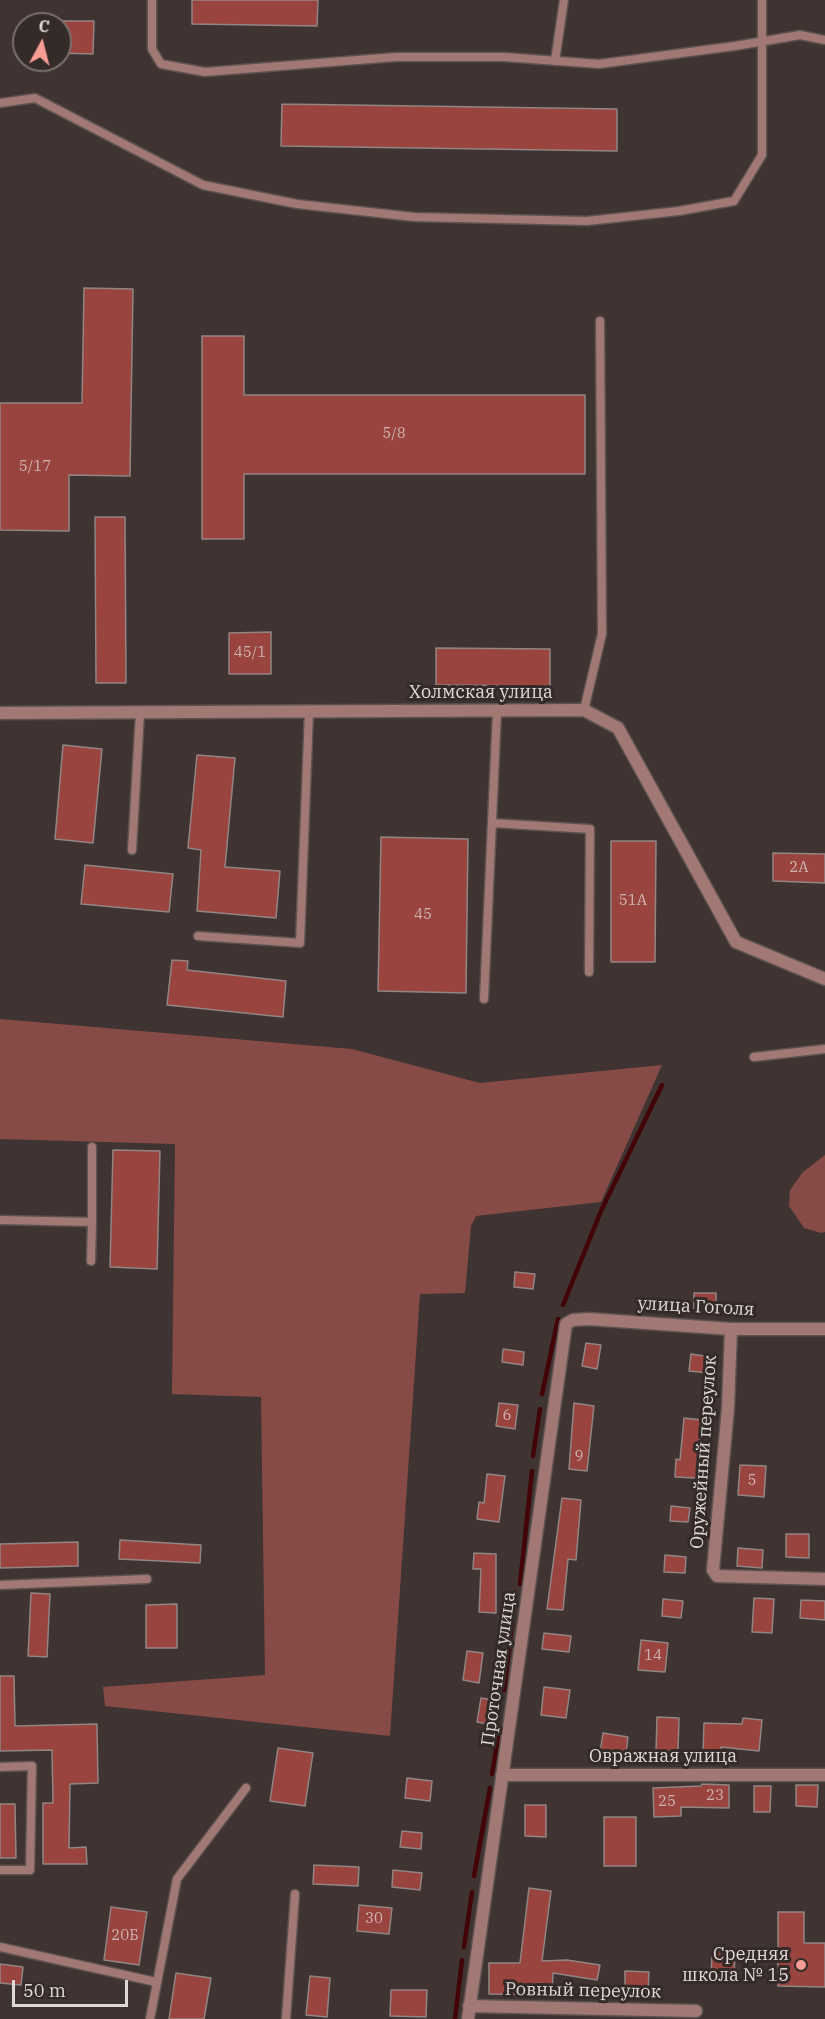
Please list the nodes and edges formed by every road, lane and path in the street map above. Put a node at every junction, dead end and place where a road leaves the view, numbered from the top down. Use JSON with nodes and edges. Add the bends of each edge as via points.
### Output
{"nodes":[{"id":1,"x":152,"y":0,"type":"edge"},
{"id":2,"x":564,"y":0,"type":"edge"},
{"id":3,"x":762,"y":0,"type":"edge"},
{"id":4,"x":825,"y":40,"type":"edge"},
{"id":5,"x":762,"y":42,"type":"junction"},
{"id":6,"x":555,"y":61,"type":"junction"},
{"id":7,"x":0,"y":103,"type":"edge"},
{"id":8,"x":600,"y":321,"type":"dead end"},
{"id":9,"x":584,"y":710,"type":"junction"},
{"id":10,"x":497,"y":711,"type":"junction"},
{"id":11,"x":309,"y":712,"type":"junction"},
{"id":12,"x":0,"y":713,"type":"edge"},
{"id":13,"x":140,"y":713,"type":"junction"},
{"id":14,"x":492,"y":823,"type":"junction"},
{"id":15,"x":132,"y":850,"type":"dead end"},
{"id":16,"x":198,"y":936,"type":"dead end"},
{"id":17,"x":589,"y":972,"type":"dead end"},
{"id":18,"x":825,"y":979,"type":"edge"},
{"id":19,"x":484,"y":999,"type":"dead end"},
{"id":20,"x":825,"y":1049,"type":"edge"},
{"id":21,"x":754,"y":1057,"type":"dead end"},
{"id":22,"x":92,"y":1147,"type":"dead end"},
{"id":23,"x":0,"y":1220,"type":"edge"},
{"id":24,"x":92,"y":1222,"type":"junction"},
{"id":25,"x":91,"y":1261,"type":"dead end"},
{"id":26,"x":566,"y":1324,"type":"joint"},
{"id":27,"x":731,"y":1329,"type":"junction"},
{"id":28,"x":825,"y":1329,"type":"edge"},
{"id":29,"x":147,"y":1579,"type":"dead end"},
{"id":30,"x":825,"y":1579,"type":"edge"},
{"id":31,"x":0,"y":1585,"type":"edge"},
{"id":32,"x":0,"y":1767,"type":"edge"},
{"id":33,"x":502,"y":1775,"type":"junction"},
{"id":34,"x":825,"y":1775,"type":"edge"},
{"id":35,"x":246,"y":1788,"type":"dead end"},
{"id":36,"x":0,"y":1870,"type":"edge"},
{"id":37,"x":295,"y":1894,"type":"dead end"},
{"id":38,"x":0,"y":1947,"type":"edge"},
{"id":39,"x":156,"y":1982,"type":"junction"},
{"id":40,"x":696,"y":2011,"type":"dead end"},
{"id":41,"x":468,"y":2013,"type":"edge"},
{"id":42,"x":150,"y":2019,"type":"edge"},
{"id":43,"x":286,"y":2019,"type":"edge"}],
"edges":[{"from":1,"to":6,"type":"lane","via":[[152,49],[161,64],[205,72],[396,57]]},
{"from":2,"to":6,"type":"lane"},
{"from":3,"to":5,"type":"lane"},
{"from":4,"to":5,"type":"lane","via":[[800,35]]},
{"from":5,"to":6,"type":"lane","via":[[599,64]]},
{"from":5,"to":7,"type":"lane","via":[[762,155],[734,201],[587,221],[414,217],[297,204],[203,185],[35,98]]},
{"from":8,"to":9,"type":"lane","via":[[602,634]]},
{"from":9,"to":10,"type":"street","name":"Холмская улица"},
{"from":9,"to":18,"type":"street","name":"Холмская улица","via":[[618,728],[736,942]]},
{"from":10,"to":11,"type":"street","name":"Холмская улица"},
{"from":10,"to":14,"type":"lane"},
{"from":11,"to":13,"type":"street","name":"Холмская улица"},
{"from":11,"to":16,"type":"lane","via":[[300,943]]},
{"from":12,"to":13,"type":"street","name":"Холмская улица"},
{"from":13,"to":15,"type":"lane"},
{"from":14,"to":17,"type":"lane","via":[[590,829]]},
{"from":14,"to":19,"type":"lane"},
{"from":20,"to":21,"type":"lane"},
{"from":22,"to":24,"type":"lane"},
{"from":23,"to":24,"type":"lane"},
{"from":24,"to":25,"type":"lane"},
{"from":26,"to":27,"type":"street","name":"улица Гоголя","via":[[590,1319]]},
{"from":26,"to":33,"type":"street","name":"Проточная улица"},
{"from":27,"to":28,"type":"street","name":"улица Гоголя"},
{"from":27,"to":30,"type":"street","name":"Оружейный переулок","via":[[713,1570],[717,1576]]},
{"from":29,"to":31,"type":"lane"},
{"from":32,"to":36,"type":"lane","via":[[32,1766],[30,1870]]},
{"from":33,"to":34,"type":"street","name":"Овражная улица"},
{"from":33,"to":41,"type":"street","name":"Проточная улица"},
{"from":35,"to":39,"type":"lane","via":[[177,1879]]},
{"from":37,"to":43,"type":"lane"},
{"from":38,"to":39,"type":"lane"},
{"from":39,"to":42,"type":"lane"},
{"from":40,"to":41,"type":"street","name":"Ровный переулок"}]}
